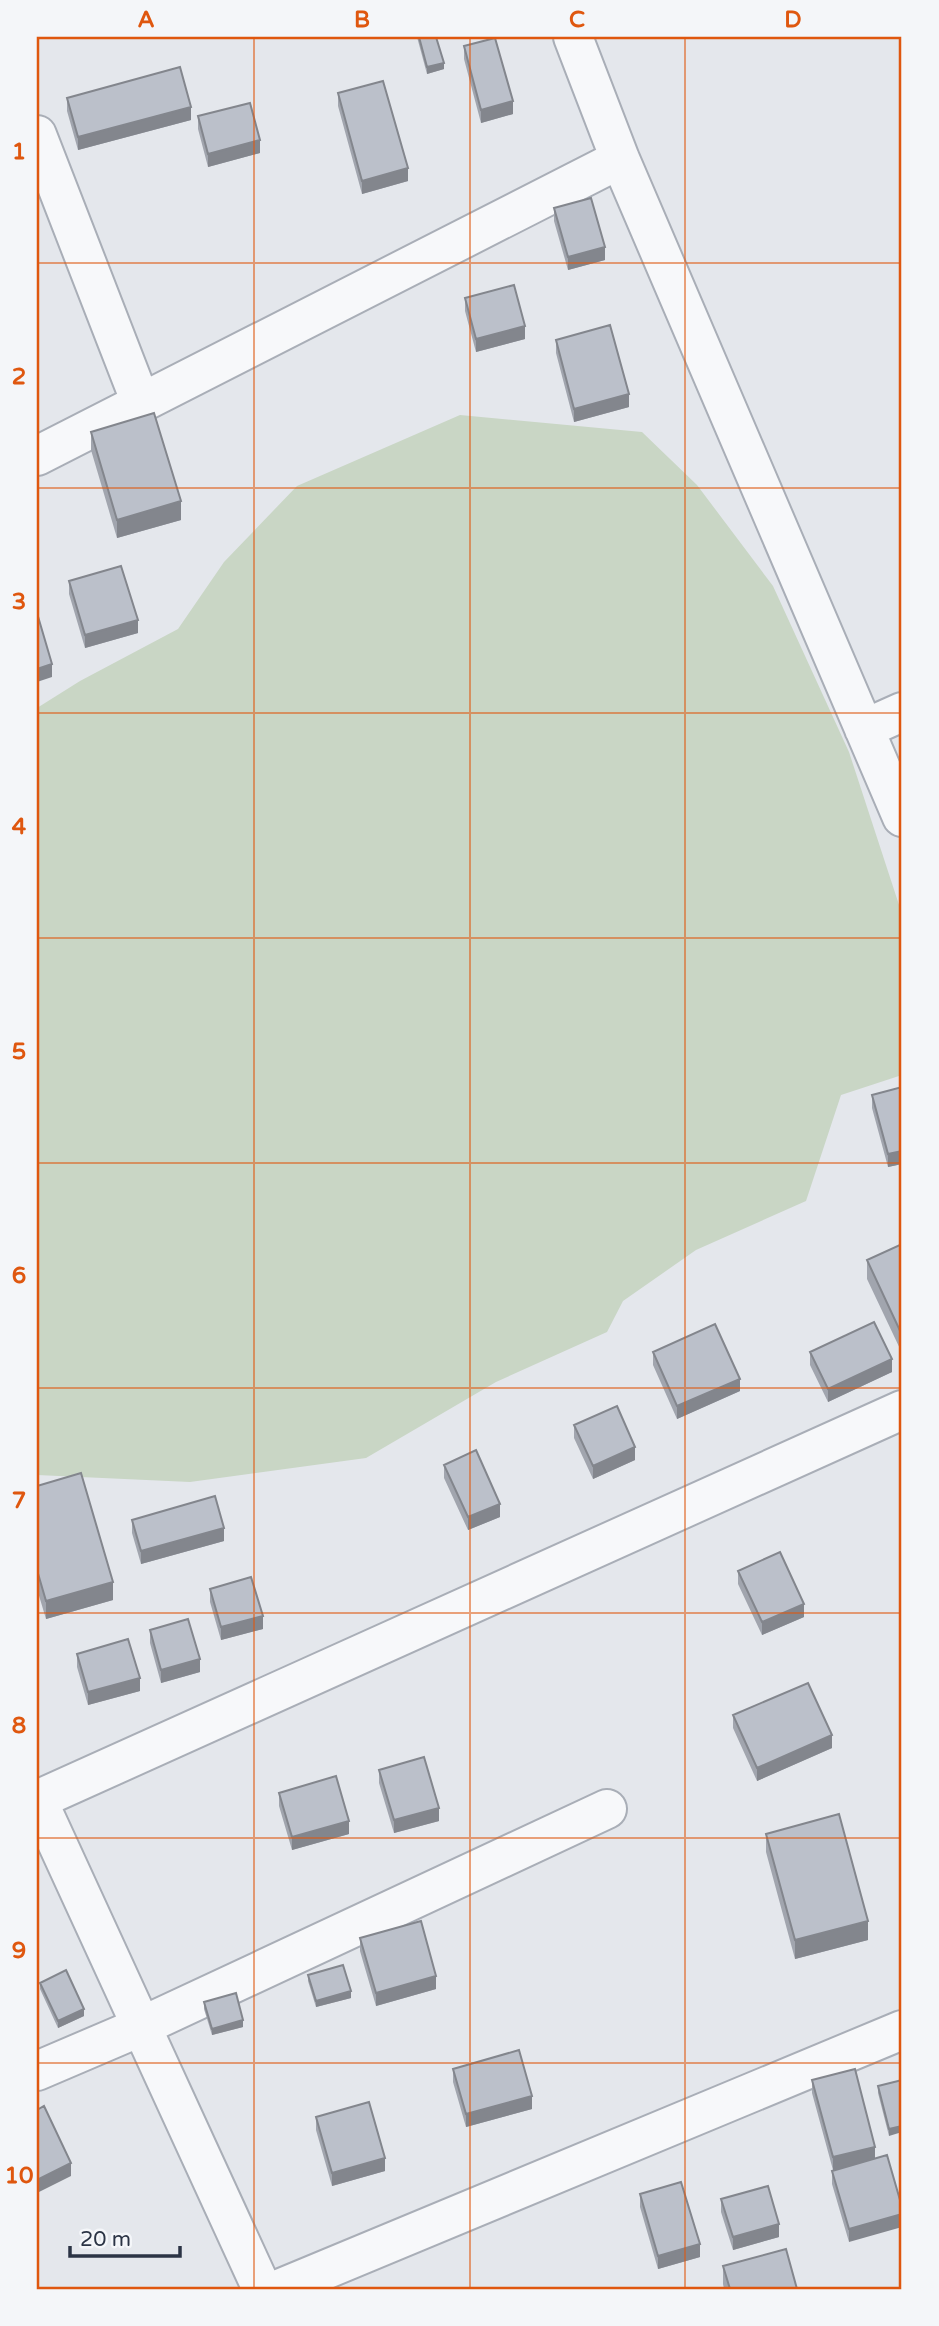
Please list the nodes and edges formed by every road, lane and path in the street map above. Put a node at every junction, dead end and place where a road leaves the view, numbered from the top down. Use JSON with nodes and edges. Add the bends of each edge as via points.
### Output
{"nodes":[{"id":1,"x":573,"y":37,"type":"edge"},
{"id":2,"x":37,"y":135,"type":"edge"},
{"id":3,"x":620,"y":159,"type":"junction"},
{"id":4,"x":141,"y":404,"type":"junction"},
{"id":5,"x":37,"y":456,"type":"edge"},
{"id":6,"x":902,"y":712,"type":"edge"},
{"id":7,"x":864,"y":729,"type":"junction"},
{"id":8,"x":902,"y":817,"type":"edge"},
{"id":9,"x":902,"y":1410,"type":"edge"},
{"id":10,"x":37,"y":1800,"type":"edge"},
{"id":11,"x":607,"y":1809,"type":"dead end"},
{"id":12,"x":140,"y":2027,"type":"junction"},
{"id":13,"x":902,"y":2030,"type":"edge"},
{"id":14,"x":37,"y":2071,"type":"edge"},
{"id":15,"x":262,"y":2289,"type":"edge"},
{"id":16,"x":279,"y":2289,"type":"edge"}],
"edges":[{"from":1,"to":3,"type":"street"},
{"from":2,"to":4,"type":"street"},
{"from":3,"to":4,"type":"street"},
{"from":3,"to":7,"type":"street"},
{"from":4,"to":5,"type":"street"},
{"from":6,"to":7,"type":"street"},
{"from":7,"to":8,"type":"street"},
{"from":9,"to":10,"type":"street"},
{"from":10,"to":12,"type":"street"},
{"from":11,"to":12,"type":"street"},
{"from":12,"to":14,"type":"street"},
{"from":12,"to":15,"type":"street"},
{"from":13,"to":16,"type":"street"}]}
